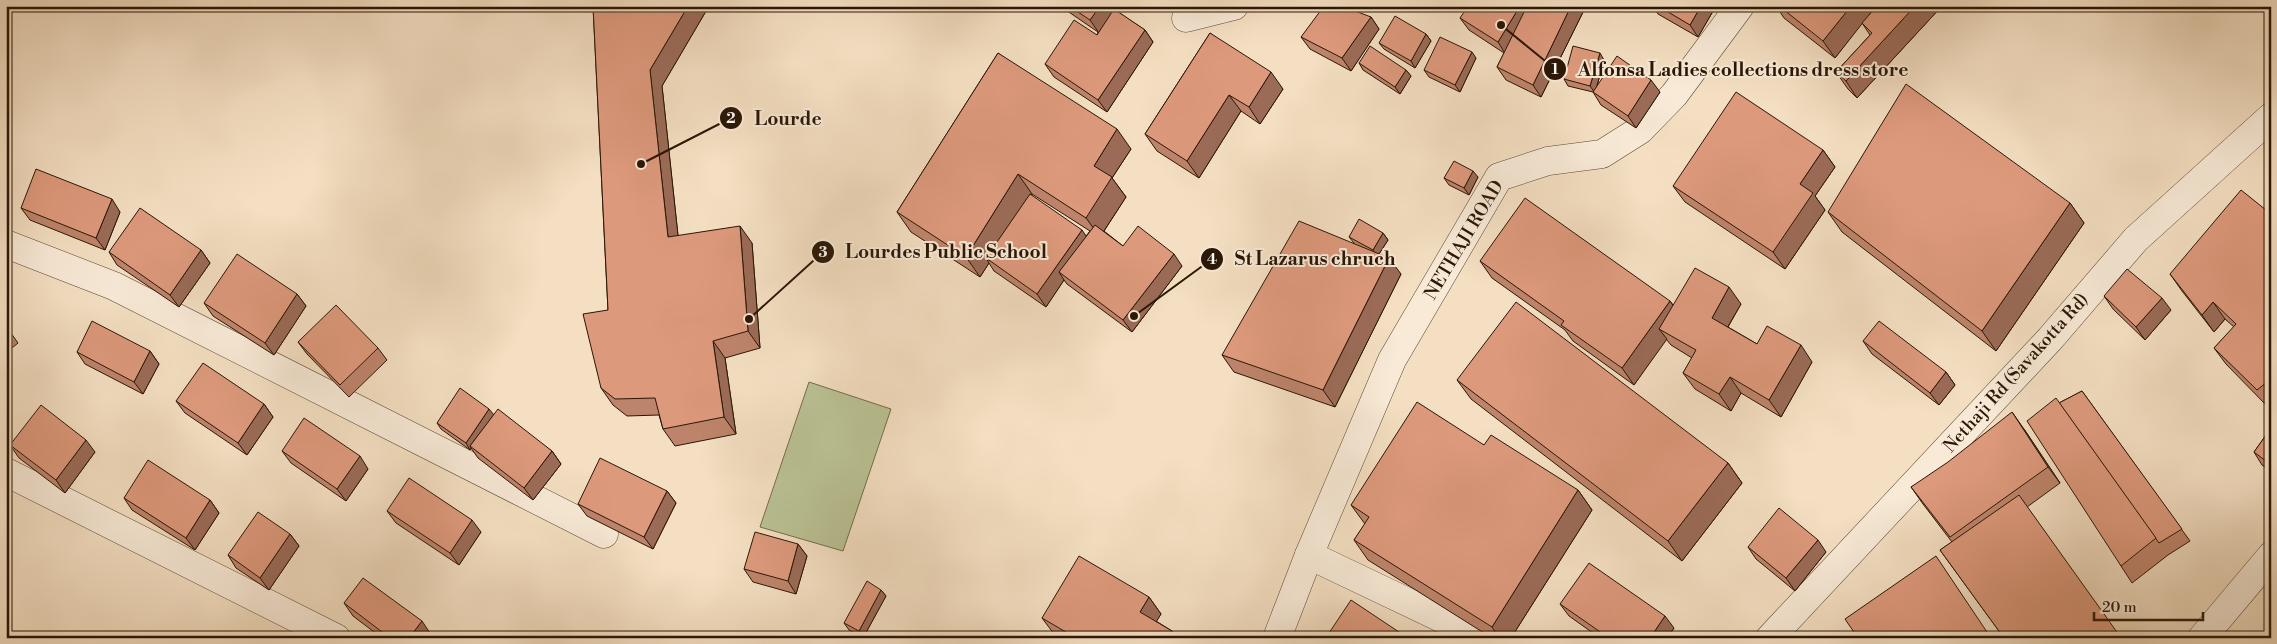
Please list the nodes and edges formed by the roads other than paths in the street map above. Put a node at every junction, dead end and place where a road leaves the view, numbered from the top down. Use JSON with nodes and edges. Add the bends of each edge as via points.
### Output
{"nodes":[{"id":1,"x":1234,"y":6,"type":"edge"},
{"id":2,"x":1740,"y":6,"type":"edge"},
{"id":3,"x":1186,"y":18,"type":"dead end"},
{"id":4,"x":2271,"y":117,"type":"edge"},
{"id":5,"x":6,"y":244,"type":"edge"},
{"id":6,"x":6,"y":472,"type":"edge"},
{"id":7,"x":604,"y":534,"type":"edge"},
{"id":8,"x":1309,"y":555,"type":"junction"},
{"id":9,"x":2271,"y":556,"type":"edge"},
{"id":10,"x":336,"y":638,"type":"edge"},
{"id":11,"x":1277,"y":638,"type":"edge"},
{"id":12,"x":1483,"y":638,"type":"edge"},
{"id":13,"x":1770,"y":638,"type":"edge"},
{"id":14,"x":2202,"y":638,"type":"edge"}],
"edges":[{"from":1,"to":3,"type":"street"},
{"from":2,"to":8,"type":"street","name":"NETHAJI ROAD","via":[[1674,95],[1640,130],[1602,154],[1548,161],[1499,176],[1392,360]]},
{"from":4,"to":13,"type":"street","name":"Nethaji Rd (Savakotta Rd)","via":[[2136,239],[2050,339]]},
{"from":5,"to":7,"type":"street","via":[[114,286]]},
{"from":6,"to":10,"type":"street"},
{"from":8,"to":11,"type":"street","name":"NETHAJI ROAD"},
{"from":8,"to":12,"type":"street"},
{"from":9,"to":14,"type":"street"}]}
